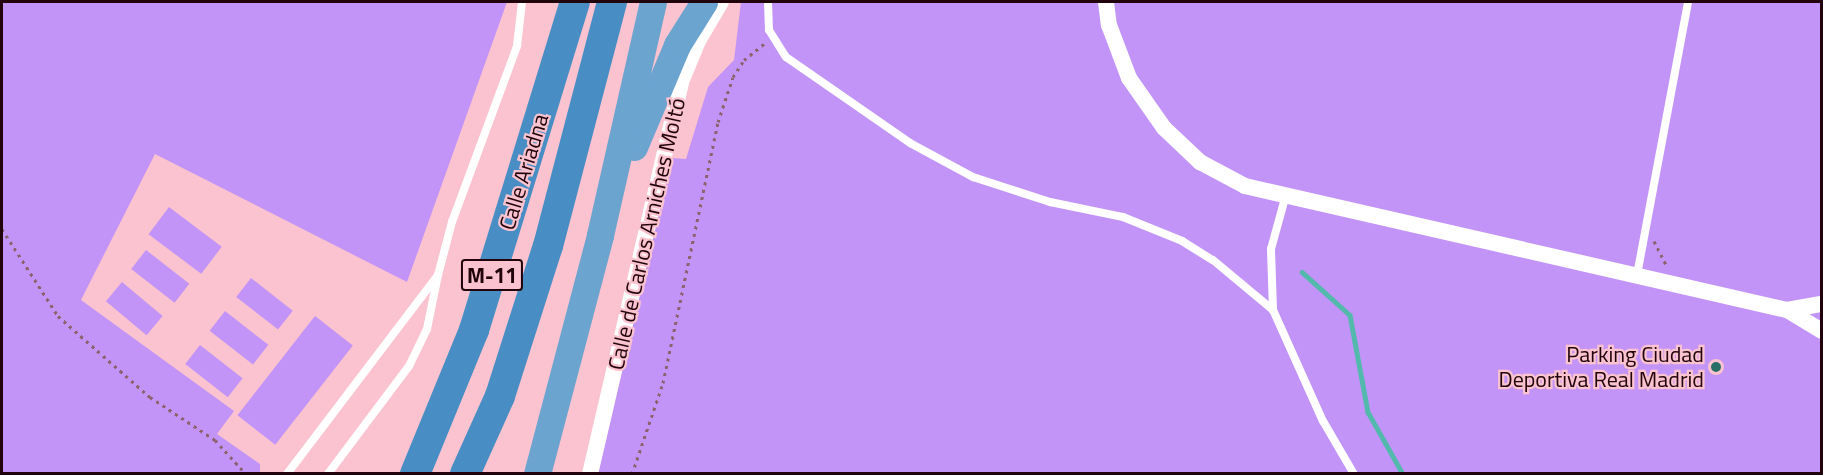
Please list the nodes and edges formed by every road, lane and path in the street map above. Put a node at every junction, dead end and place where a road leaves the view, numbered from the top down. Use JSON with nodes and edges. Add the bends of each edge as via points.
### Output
{"nodes":[{"id":1,"x":522,"y":2,"type":"edge"},
{"id":2,"x":565,"y":2,"type":"edge"},
{"id":3,"x":575,"y":2,"type":"edge"},
{"id":4,"x":612,"y":2,"type":"edge"},
{"id":5,"x":653,"y":2,"type":"edge"},
{"id":6,"x":704,"y":2,"type":"edge"},
{"id":7,"x":721,"y":2,"type":"edge"},
{"id":8,"x":768,"y":2,"type":"edge"},
{"id":9,"x":1106,"y":2,"type":"edge"},
{"id":10,"x":1688,"y":2,"type":"edge"},
{"id":11,"x":773,"y":37,"type":"junction"},
{"id":12,"x":555,"y":72,"type":"junction"},
{"id":13,"x":1285,"y":198,"type":"junction"},
{"id":14,"x":2,"y":229,"type":"edge"},
{"id":15,"x":600,"y":235,"type":"junction"},
{"id":16,"x":1644,"y":239,"type":"junction"},
{"id":17,"x":1671,"y":269,"type":"dead end"},
{"id":18,"x":438,"y":275,"type":"junction"},
{"id":19,"x":1637,"y":275,"type":"junction"},
{"id":20,"x":1821,"y":303,"type":"edge"},
{"id":21,"x":1273,"y":309,"type":"junction"},
{"id":22,"x":1787,"y":310,"type":"junction"},
{"id":23,"x":1821,"y":331,"type":"edge"},
{"id":24,"x":246,"y":474,"type":"edge"},
{"id":25,"x":287,"y":474,"type":"edge"},
{"id":26,"x":328,"y":474,"type":"edge"},
{"id":27,"x":415,"y":474,"type":"edge"},
{"id":28,"x":465,"y":474,"type":"edge"},
{"id":29,"x":537,"y":474,"type":"edge"},
{"id":30,"x":590,"y":474,"type":"edge"},
{"id":31,"x":632,"y":474,"type":"edge"},
{"id":32,"x":1354,"y":474,"type":"edge"}],
"edges":[{"from":1,"to":18,"type":"lane","via":[[517,46],[452,222]]},
{"from":2,"to":12,"type":"highway"},
{"from":3,"to":12,"type":"highway","name":"Calle Ariadna","number":"M-11"},
{"from":4,"to":28,"type":"highway","name":"Calle Ariadna","number":"M-11","via":[[548,246],[500,396]]},
{"from":5,"to":15,"type":"highway"},
{"from":6,"to":15,"type":"highway","via":[[677,45],[652,100]]},
{"from":7,"to":30,"type":"street","name":"Calle de Carlos Arniches Moltó","via":[[698,41],[681,82]]},
{"from":8,"to":11,"type":"lane"},
{"from":9,"to":13,"type":"street","via":[[1109,25],[1129,78],[1164,128],[1200,162],[1245,186]]},
{"from":10,"to":16,"type":"lane"},
{"from":11,"to":21,"type":"lane","via":[[786,57],[910,143],[974,177],[1050,202],[1123,218],[1182,241],[1213,260]]},
{"from":11,"to":31,"type":"path","via":[[744,60],[733,77],[718,122],[663,383]]},
{"from":12,"to":27,"type":"highway","name":"Calle Ariadna","number":"M-11","via":[[474,330]]},
{"from":13,"to":19,"type":"street"},
{"from":13,"to":21,"type":"lane","via":[[1271,249]]},
{"from":14,"to":24,"type":"path","via":[[58,316],[150,397],[216,440]]},
{"from":15,"to":29,"type":"highway"},
{"from":16,"to":17,"type":"path","via":[[1658,241],[1663,259]]},
{"from":16,"to":19,"type":"lane"},
{"from":18,"to":25,"type":"lane"},
{"from":18,"to":26,"type":"lane","via":[[427,329],[409,366]]},
{"from":19,"to":22,"type":"street"},
{"from":20,"to":22,"type":"street"},
{"from":21,"to":32,"type":"lane","via":[[1323,421]]},
{"from":22,"to":23,"type":"street"}]}
